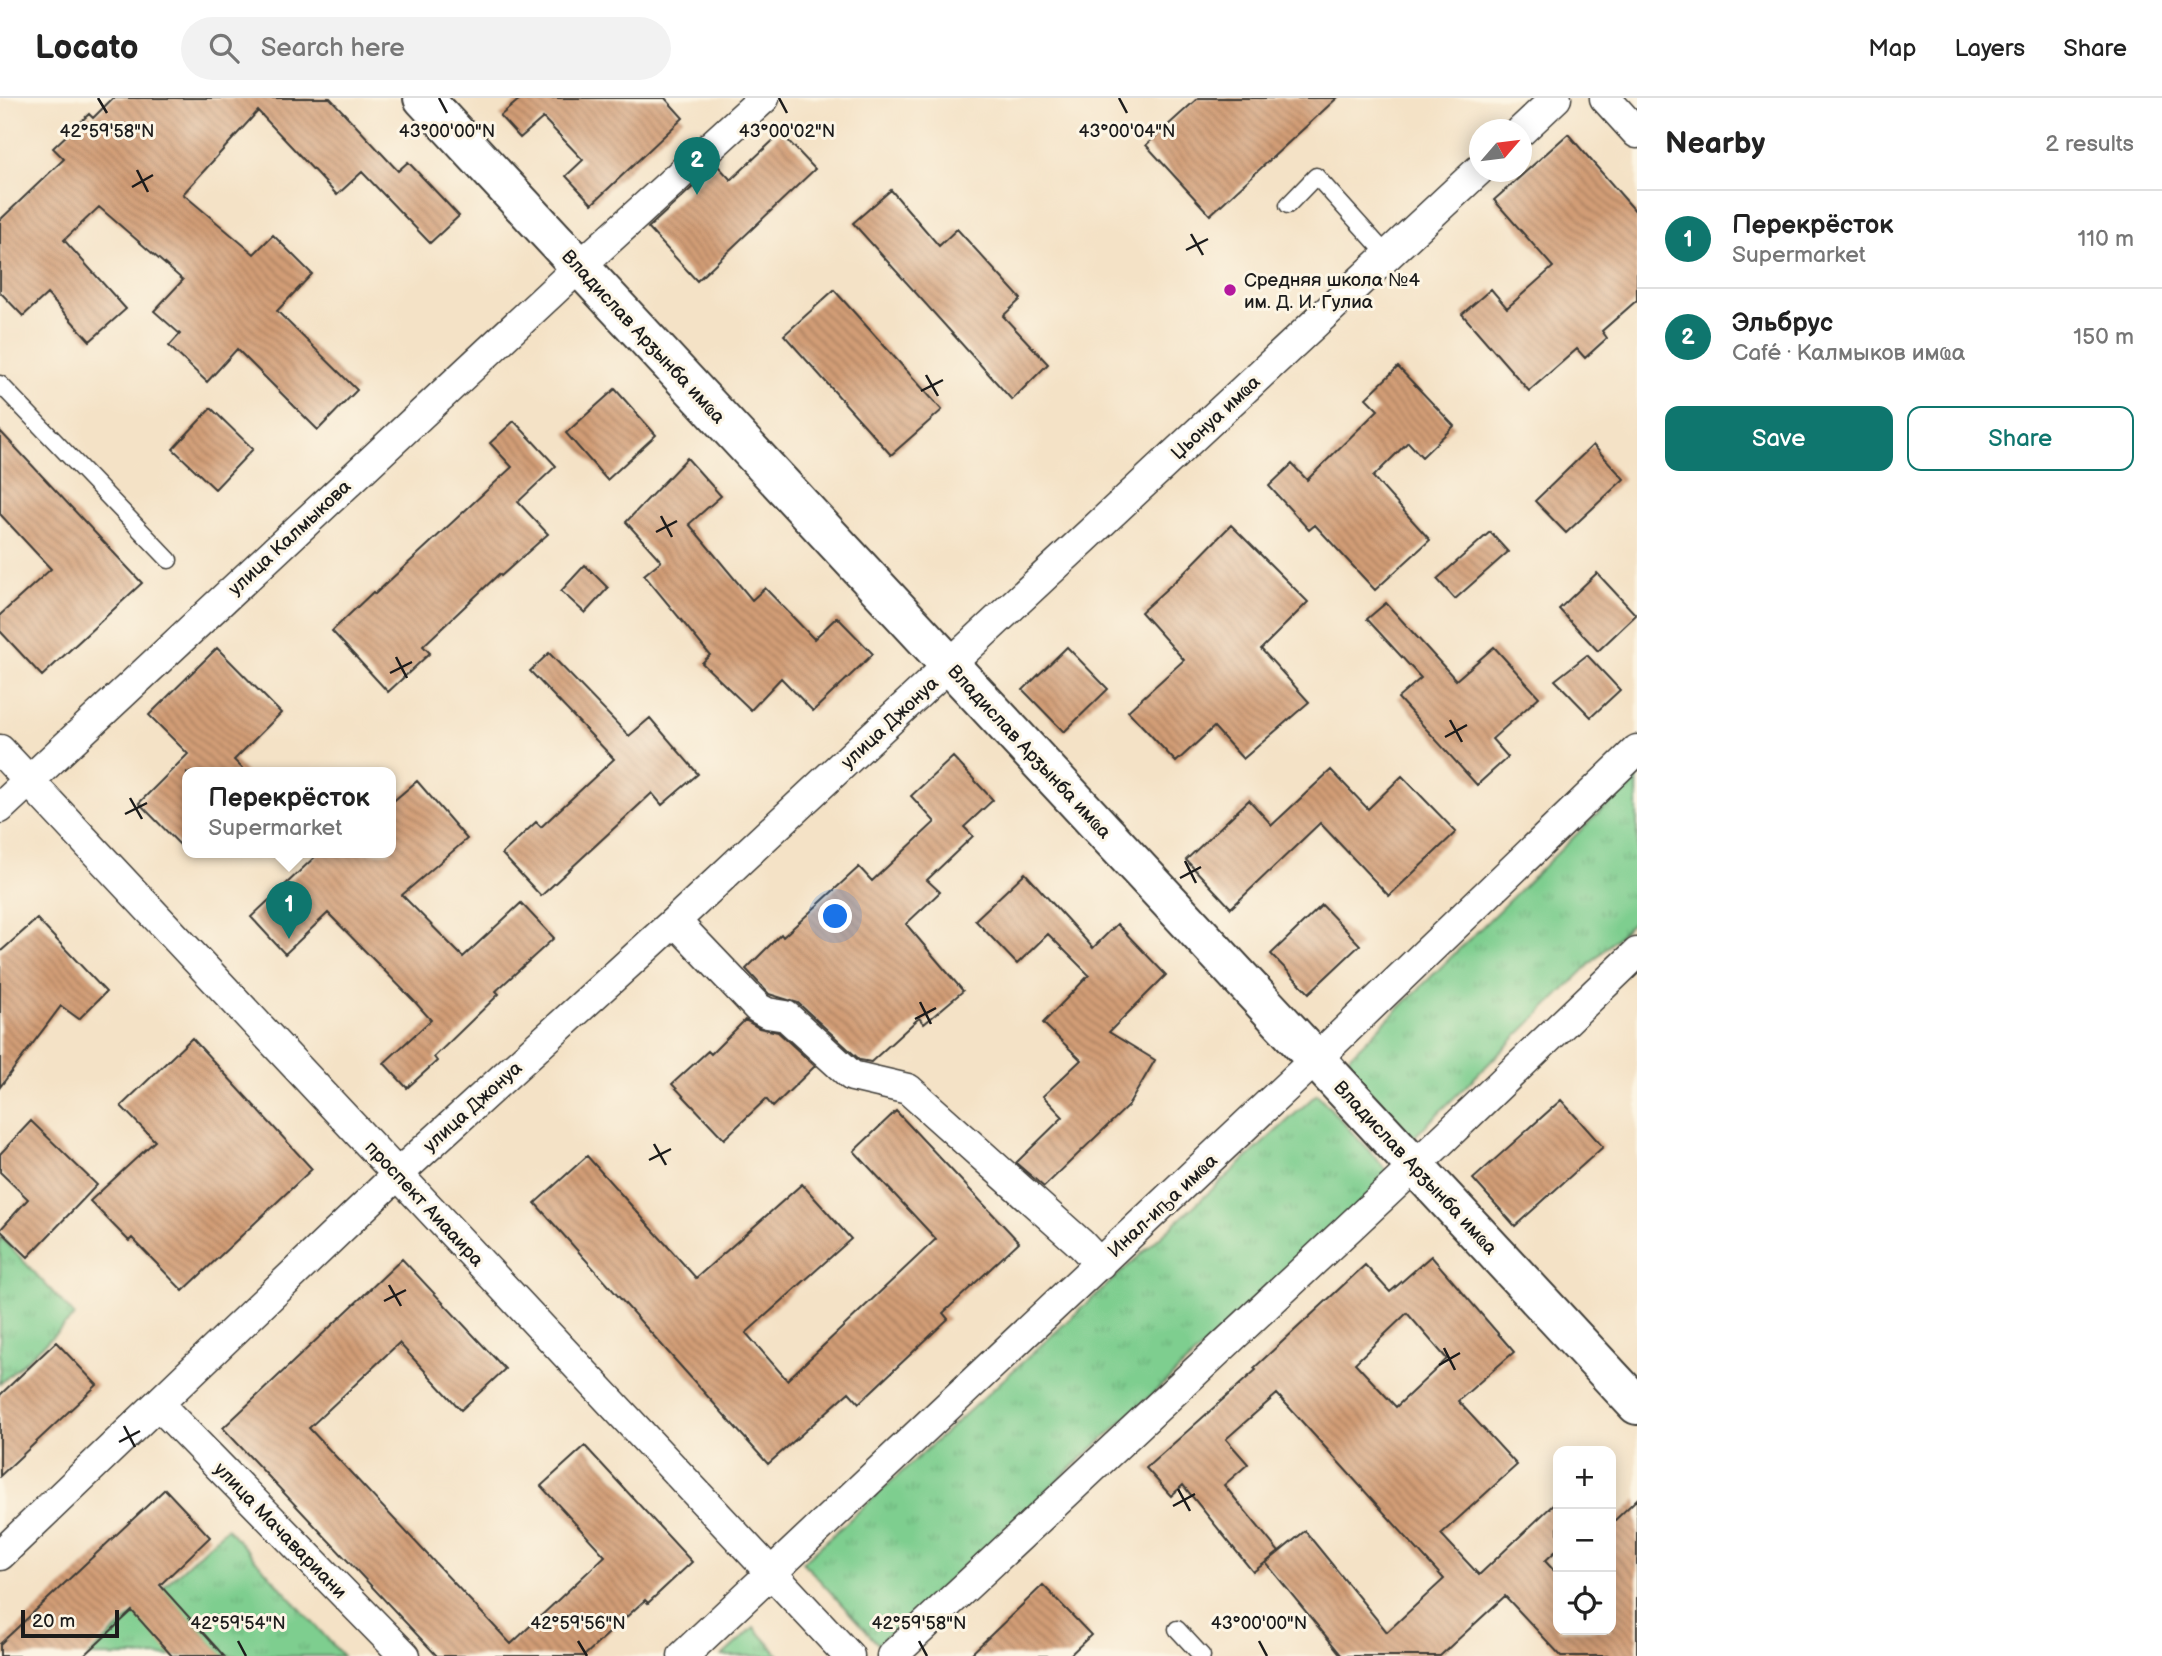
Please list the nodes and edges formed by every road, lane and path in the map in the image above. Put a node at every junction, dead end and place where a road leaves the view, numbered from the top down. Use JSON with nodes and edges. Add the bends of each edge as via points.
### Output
{"nodes":[{"id":1,"x":424,"y":98,"type":"edge"},
{"id":2,"x":764,"y":98,"type":"edge"},
{"id":3,"x":1556,"y":98,"type":"edge"},
{"id":4,"x":1605,"y":98,"type":"edge"},
{"id":5,"x":1532,"y":121,"type":"edge"},
{"id":6,"x":1637,"y":133,"type":"edge"},
{"id":7,"x":1469,"y":179,"type":"edge"},
{"id":8,"x":1288,"y":205,"type":"dead end"},
{"id":9,"x":1388,"y":256,"type":"junction"},
{"id":10,"x":579,"y":266,"type":"junction"},
{"id":11,"x":0,"y":384,"type":"edge"},
{"id":12,"x":169,"y":560,"type":"dead end"},
{"id":13,"x":950,"y":665,"type":"junction"},
{"id":14,"x":0,"y":750,"type":"edge"},
{"id":15,"x":1637,"y":750,"type":"edge"},
{"id":16,"x":29,"y":780,"type":"junction"},
{"id":17,"x":0,"y":808,"type":"edge"},
{"id":18,"x":675,"y":921,"type":"junction"},
{"id":19,"x":1637,"y":953,"type":"edge"},
{"id":20,"x":1316,"y":1059,"type":"junction"},
{"id":21,"x":1415,"y":1166,"type":"junction"},
{"id":22,"x":398,"y":1174,"type":"junction"},
{"id":23,"x":1100,"y":1264,"type":"junction"},
{"id":24,"x":158,"y":1404,"type":"junction"},
{"id":25,"x":1637,"y":1405,"type":"edge"},
{"id":26,"x":0,"y":1555,"type":"edge"},
{"id":27,"x":771,"y":1573,"type":"junction"},
{"id":28,"x":1177,"y":1629,"type":"dead end"},
{"id":29,"x":405,"y":1656,"type":"edge"},
{"id":30,"x":683,"y":1656,"type":"edge"},
{"id":31,"x":849,"y":1656,"type":"edge"},
{"id":32,"x":892,"y":1656,"type":"edge"},
{"id":33,"x":1202,"y":1656,"type":"edge"}],
"edges":[{"from":1,"to":10,"type":"main road","name":"Владислав Арӡынба имҩа"},
{"from":2,"to":10,"type":"street","name":"улица Калмыкова"},
{"from":3,"to":5,"type":"street"},
{"from":4,"to":6,"type":"street"},
{"from":7,"to":9,"type":"street","name":"Џьонуа имҩа"},
{"from":8,"to":9,"type":"lane","via":[[1316,176]]},
{"from":9,"to":13,"type":"street","name":"Џьонуа имҩа"},
{"from":10,"to":13,"type":"main road","name":"Владислав Арӡынба имҩа"},
{"from":10,"to":16,"type":"street","name":"улица Калмыкова"},
{"from":11,"to":12,"type":"lane"},
{"from":13,"to":18,"type":"street","name":"улица Джонуа"},
{"from":13,"to":20,"type":"main road","name":"Владислав Арӡынба имҩа"},
{"from":14,"to":16,"type":"street","name":"проспект Аиааира"},
{"from":15,"to":20,"type":"street","name":"Инал-иҧа имҩа"},
{"from":16,"to":17,"type":"street","name":"улица Калмыкова"},
{"from":16,"to":22,"type":"street","name":"проспект Аиааира"},
{"from":18,"to":22,"type":"street","name":"улица Джонуа"},
{"from":18,"to":23,"type":"street","via":[[758,1008],[786,1016],[852,1076],[908,1089]]},
{"from":19,"to":21,"type":"street"},
{"from":20,"to":21,"type":"main road","name":"Владислав Арӡынба имҩа"},
{"from":20,"to":23,"type":"street","name":"Инал-иҧа имҩа"},
{"from":21,"to":25,"type":"main road","name":"Владислав Арӡынба имҩа"},
{"from":21,"to":32,"type":"street"},
{"from":22,"to":24,"type":"street","name":"улица Джонуа"},
{"from":22,"to":27,"type":"street","name":"проспект Аиааира"},
{"from":23,"to":27,"type":"street","name":"Инал-иҧа имҩа"},
{"from":24,"to":26,"type":"street","name":"улица Джонуа"},
{"from":24,"to":29,"type":"street","name":"улица Мачавариани"},
{"from":27,"to":30,"type":"street","name":"Инал-иҧа имҩа"},
{"from":27,"to":31,"type":"street","name":"проспект Аиааира"},
{"from":28,"to":33,"type":"lane"}]}
